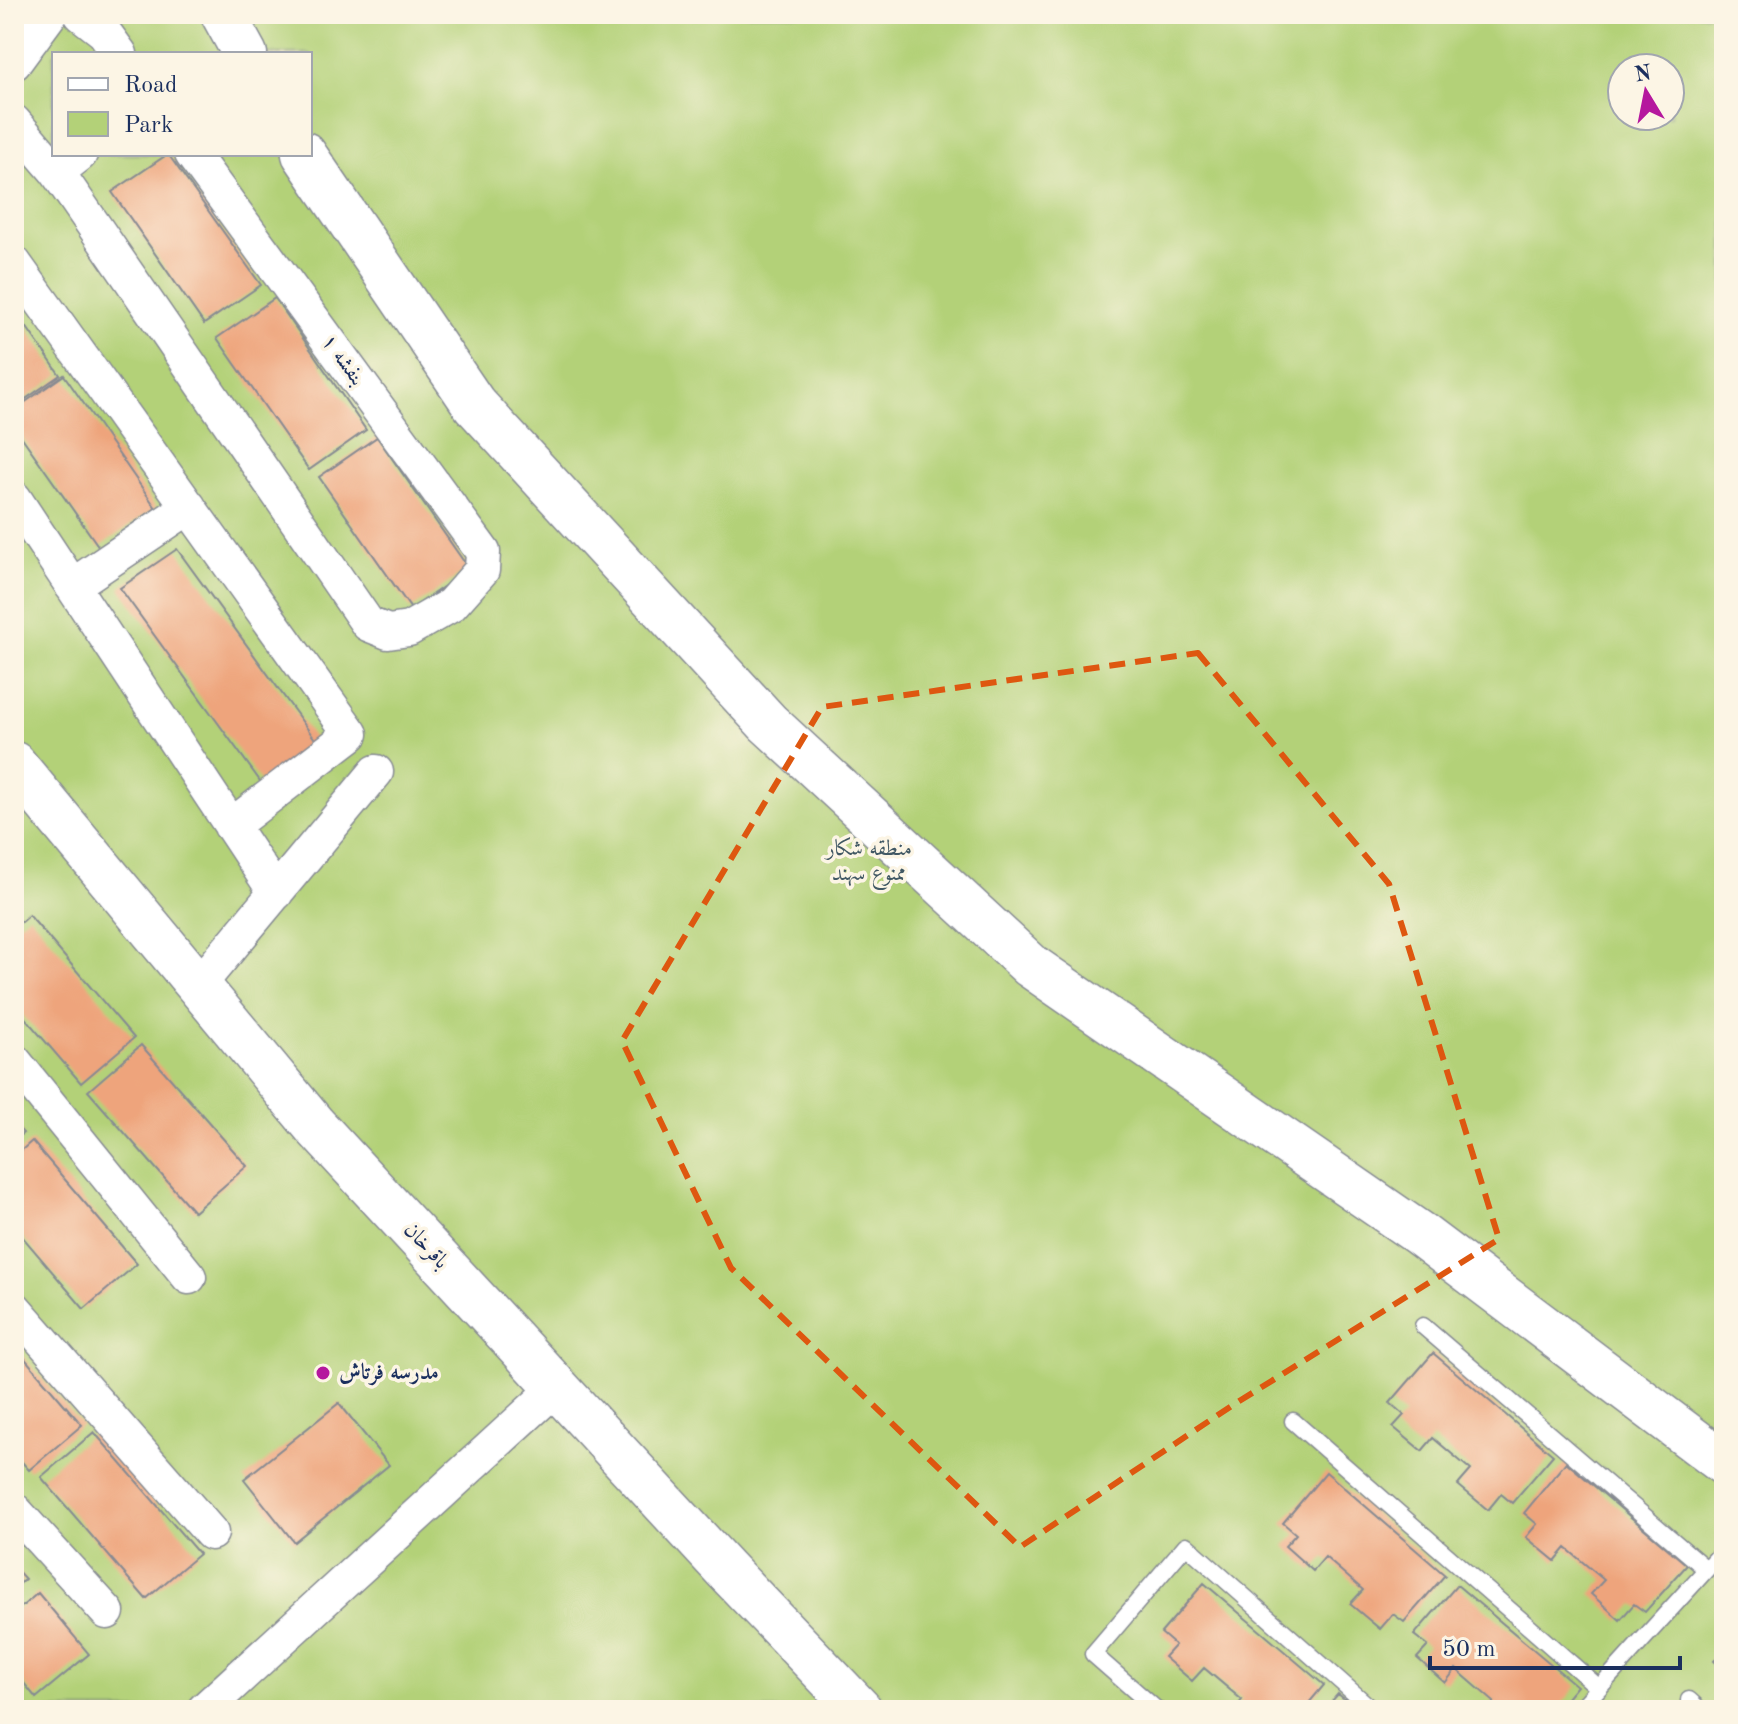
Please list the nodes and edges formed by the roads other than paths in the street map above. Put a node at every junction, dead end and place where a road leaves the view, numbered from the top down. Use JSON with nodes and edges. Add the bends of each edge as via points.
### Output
{"nodes":[{"id":1,"x":50,"y":14,"type":"edge"},
{"id":2,"x":81,"y":14,"type":"edge"},
{"id":3,"x":223,"y":14,"type":"edge"},
{"id":4,"x":119,"y":52,"type":"edge"},
{"id":5,"x":244,"y":52,"type":"edge"},
{"id":6,"x":14,"y":63,"type":"edge"},
{"id":7,"x":14,"y":122,"type":"edge"},
{"id":8,"x":52,"y":151,"type":"edge"},
{"id":9,"x":193,"y":156,"type":"edge"},
{"id":10,"x":305,"y":156,"type":"edge"},
{"id":11,"x":68,"y":163,"type":"edge"},
{"id":12,"x":14,"y":263,"type":"edge"},
{"id":13,"x":14,"y":498,"type":"edge"},
{"id":14,"x":189,"y":507,"type":"junction"},
{"id":15,"x":72,"y":586,"type":"junction"},
{"id":16,"x":14,"y":764,"type":"edge"},
{"id":17,"x":376,"y":772,"type":"dead end"},
{"id":18,"x":231,"y":826,"type":"junction"},
{"id":19,"x":276,"y":893,"type":"junction"},
{"id":20,"x":198,"y":986,"type":"junction"},
{"id":21,"x":14,"y":1061,"type":"edge"},
{"id":22,"x":189,"y":1277,"type":"dead end"},
{"id":23,"x":14,"y":1308,"type":"edge"},
{"id":24,"x":1423,"y":1326,"type":"dead end"},
{"id":25,"x":557,"y":1387,"type":"junction"},
{"id":26,"x":1293,"y":1421,"type":"dead end"},
{"id":27,"x":1724,"y":1463,"type":"edge"},
{"id":28,"x":14,"y":1510,"type":"edge"},
{"id":29,"x":211,"y":1533,"type":"dead end"},
{"id":30,"x":1724,"y":1550,"type":"edge"},
{"id":31,"x":1706,"y":1569,"type":"junction"},
{"id":32,"x":107,"y":1612,"type":"dead end"},
{"id":33,"x":1599,"y":1688,"type":"junction"},
{"id":34,"x":204,"y":1710,"type":"edge"},
{"id":35,"x":860,"y":1710,"type":"edge"},
{"id":36,"x":1157,"y":1710,"type":"edge"},
{"id":37,"x":1373,"y":1710,"type":"edge"},
{"id":38,"x":1579,"y":1710,"type":"edge"}],
"edges":[{"from":1,"to":6,"type":"street"},
{"from":2,"to":4,"type":"street"},
{"from":3,"to":5,"type":"street"},
{"from":7,"to":8,"type":"street"},
{"from":9,"to":11,"type":"street","name":"بنفشه ۱","via":[[483,552],[482,570],[451,605],[409,629],[388,632],[368,624]]},
{"from":10,"to":27,"type":"street","via":[[474,404],[768,723],[1031,966],[1420,1234]]},
{"from":12,"to":14,"type":"street"},
{"from":13,"to":15,"type":"street"},
{"from":14,"to":15,"type":"street"},
{"from":14,"to":18,"type":"street","via":[[351,734]]},
{"from":15,"to":18,"type":"street"},
{"from":16,"to":20,"type":"street","name":"باقرخان"},
{"from":17,"to":19,"type":"street"},
{"from":18,"to":19,"type":"street"},
{"from":19,"to":20,"type":"street"},
{"from":20,"to":25,"type":"street","name":"باقرخان","via":[[314,1125]]},
{"from":21,"to":22,"type":"street"},
{"from":23,"to":29,"type":"street"},
{"from":24,"to":31,"type":"lane"},
{"from":25,"to":34,"type":"street"},
{"from":25,"to":35,"type":"street","name":"باقرخان"},
{"from":26,"to":33,"type":"lane"},
{"from":28,"to":32,"type":"street"},
{"from":30,"to":31,"type":"lane"},
{"from":31,"to":33,"type":"lane"},
{"from":33,"to":38,"type":"lane"},
{"from":36,"to":37,"type":"lane","via":[[1093,1654],[1186,1545]]}]}
